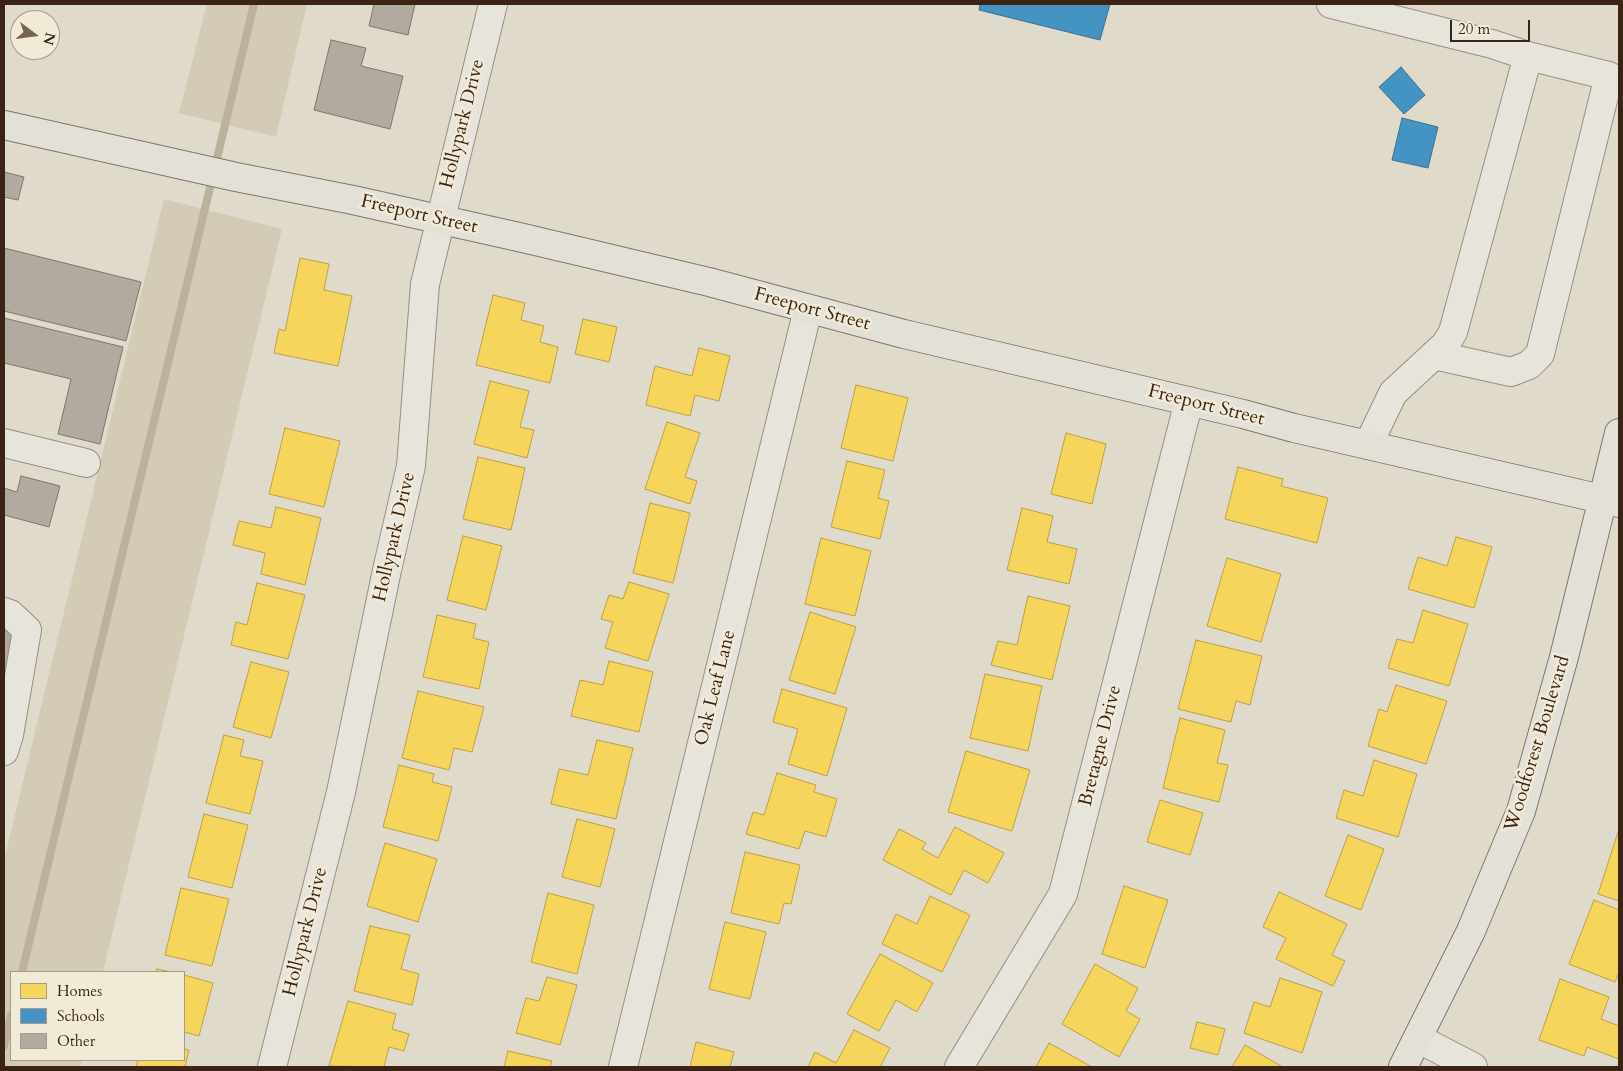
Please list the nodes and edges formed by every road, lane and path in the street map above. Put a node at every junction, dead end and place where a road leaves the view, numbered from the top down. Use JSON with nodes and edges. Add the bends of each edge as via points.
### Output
{"nodes":[{"id":1,"x":493,"y":4,"type":"edge"},
{"id":2,"x":1331,"y":4,"type":"edge"},
{"id":3,"x":1528,"y":56,"type":"junction"},
{"id":4,"x":4,"y":125,"type":"edge"},
{"id":5,"x":440,"y":219,"type":"junction"},
{"id":6,"x":808,"y":309,"type":"junction"},
{"id":7,"x":1434,"y":355,"type":"junction"},
{"id":8,"x":1189,"y":401,"type":"junction"},
{"id":9,"x":1619,"y":433,"type":"edge"},
{"id":10,"x":4,"y":443,"type":"edge"},
{"id":11,"x":1368,"y":445,"type":"junction"},
{"id":12,"x":86,"y":463,"type":"dead end"},
{"id":13,"x":1611,"y":501,"type":"edge"},
{"id":14,"x":4,"y":612,"type":"edge"},
{"id":15,"x":4,"y":751,"type":"edge"},
{"id":16,"x":1418,"y":1039,"type":"junction"},
{"id":17,"x":272,"y":1067,"type":"edge"},
{"id":18,"x":623,"y":1067,"type":"edge"},
{"id":19,"x":959,"y":1067,"type":"edge"},
{"id":20,"x":1403,"y":1067,"type":"edge"},
{"id":21,"x":1473,"y":1067,"type":"edge"}],
"edges":[{"from":1,"to":5,"type":"street","name":"Hollypark Drive"},
{"from":2,"to":3,"type":"street"},
{"from":3,"to":7,"type":"street","via":[[1453,332]]},
{"from":3,"to":7,"type":"street","via":[[1609,76],[1540,354],[1529,366],[1511,372]]},
{"from":4,"to":5,"type":"main road","name":"Freeport Street"},
{"from":5,"to":6,"type":"main road","name":"Freeport Street","via":[[709,282]]},
{"from":5,"to":17,"type":"street","name":"Hollypark Drive","via":[[425,284],[411,466],[341,792]]},
{"from":6,"to":8,"type":"main road","name":"Freeport Street"},
{"from":6,"to":18,"type":"street","name":"Oak Leaf Lane"},
{"from":7,"to":11,"type":"street","via":[[1393,393]]},
{"from":8,"to":11,"type":"main road","name":"Freeport Street"},
{"from":8,"to":19,"type":"street","name":"Bretagne Drive","via":[[1063,894]]},
{"from":9,"to":13,"type":"main road","name":"Woodforest Boulevard"},
{"from":10,"to":12,"type":"street"},
{"from":11,"to":13,"type":"main road","name":"Freeport Street"},
{"from":13,"to":16,"type":"main road","name":"Woodforest Boulevard","via":[[1521,811],[1471,930]]},
{"from":14,"to":15,"type":"street","via":[[27,630]]},
{"from":16,"to":20,"type":"main road","name":"Woodforest Boulevard"},
{"from":16,"to":21,"type":"street"}]}
